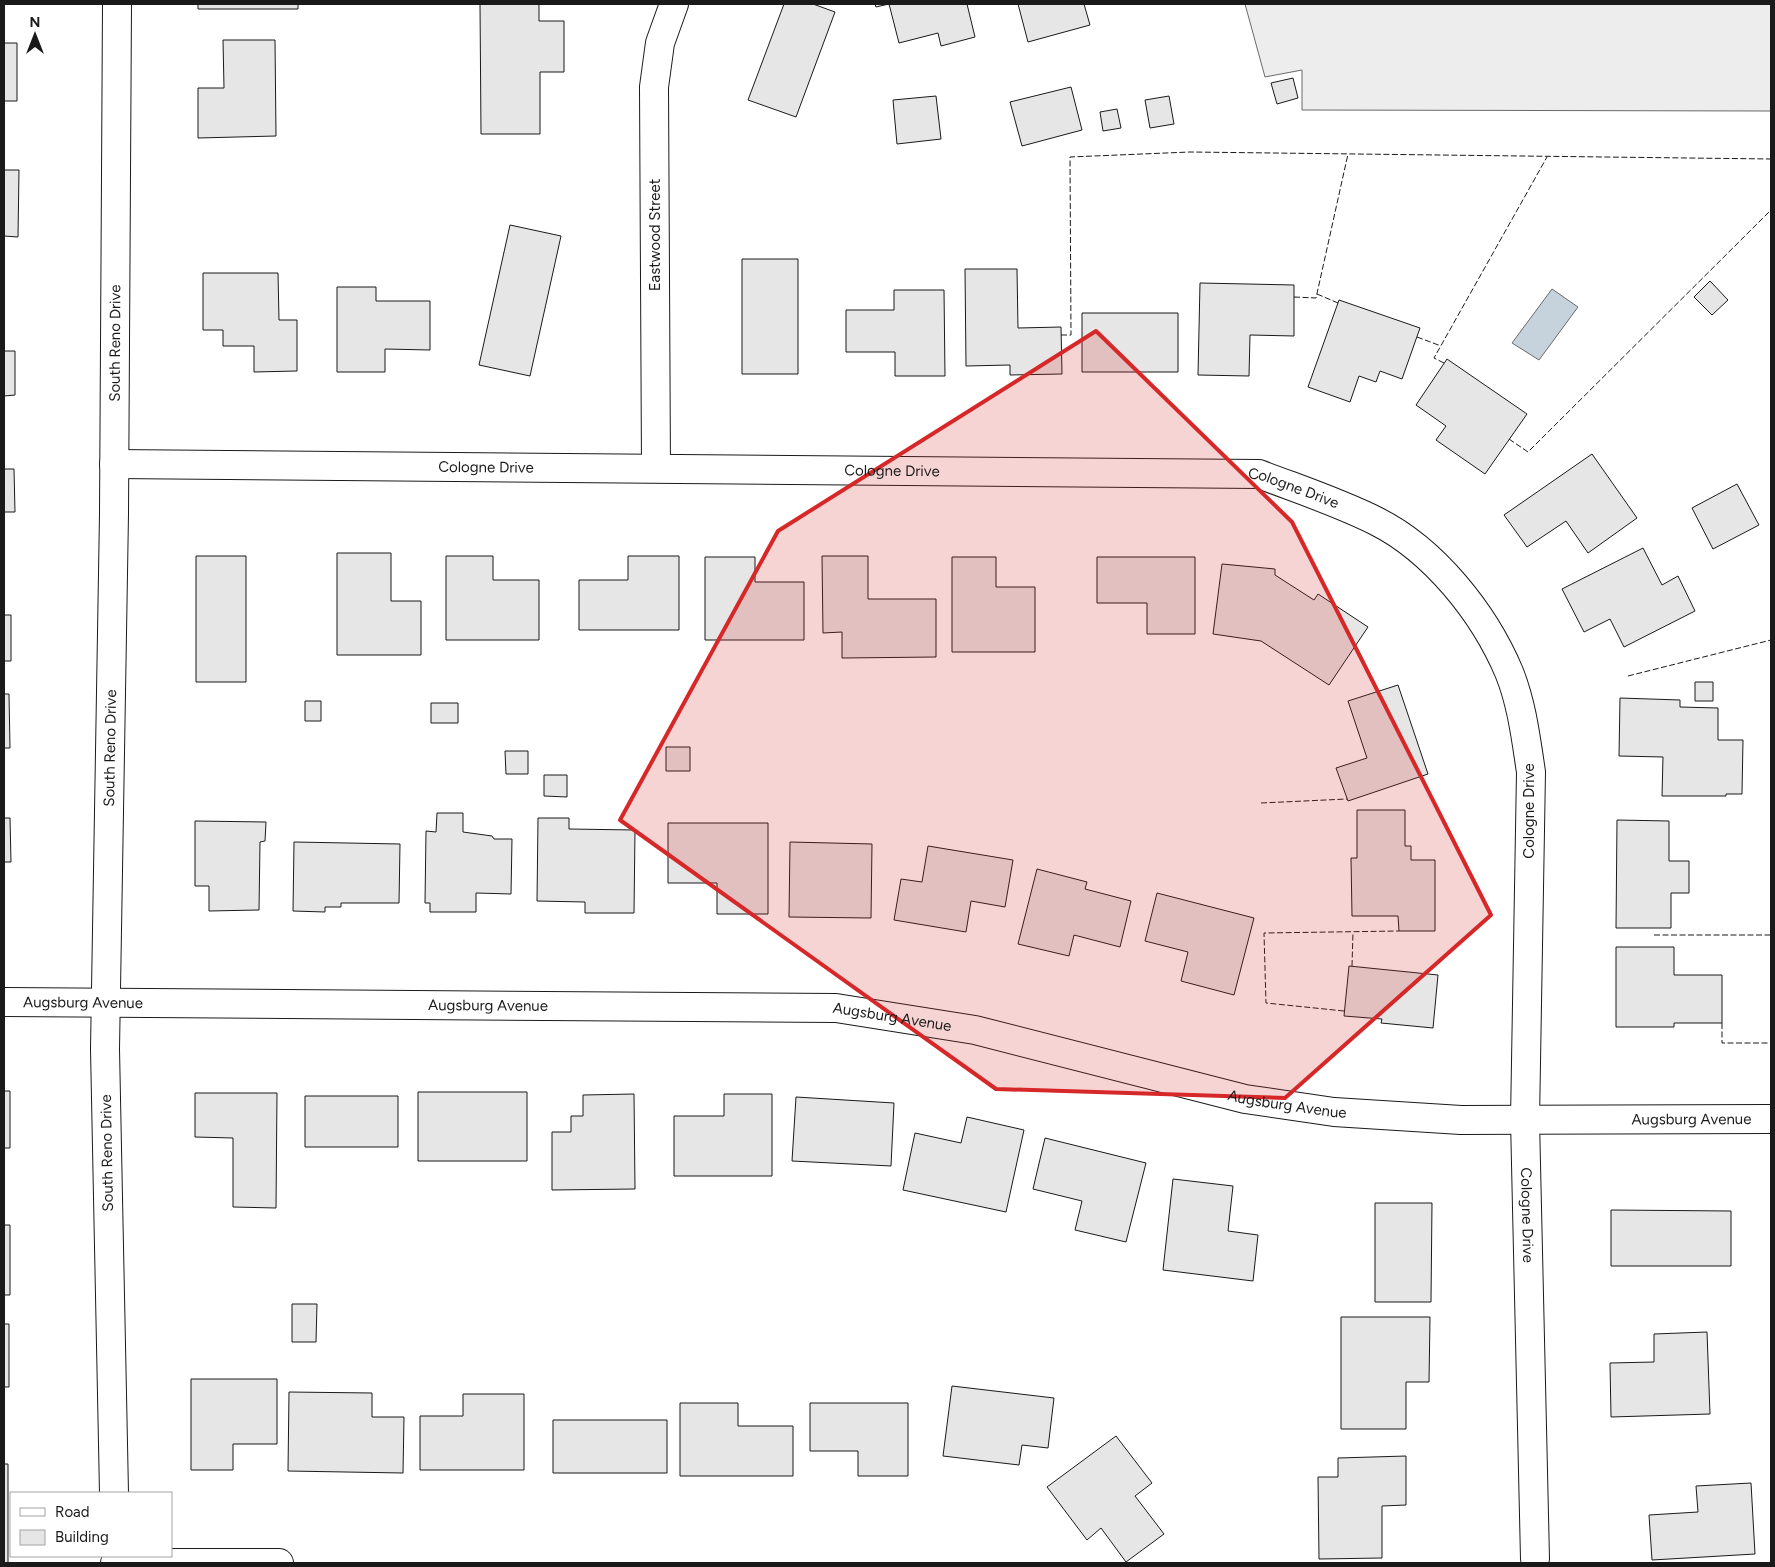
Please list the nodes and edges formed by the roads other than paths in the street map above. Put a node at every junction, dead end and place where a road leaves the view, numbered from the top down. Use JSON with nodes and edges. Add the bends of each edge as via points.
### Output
{"nodes":[{"id":1,"x":117,"y":4,"type":"edge"},
{"id":2,"x":674,"y":4,"type":"edge"},
{"id":3,"x":114,"y":464,"type":"junction"},
{"id":4,"x":656,"y":468,"type":"junction"},
{"id":5,"x":4,"y":1002,"type":"edge"},
{"id":6,"x":106,"y":1002,"type":"junction"},
{"id":7,"x":1771,"y":1119,"type":"edge"},
{"id":8,"x":1525,"y":1120,"type":"junction"},
{"id":9,"x":114,"y":1492,"type":"edge"},
{"id":10,"x":1535,"y":1558,"type":"dead end"},
{"id":11,"x":115,"y":1563,"type":"edge"},
{"id":12,"x":279,"y":1563,"type":"edge"}],
"edges":[{"from":1,"to":3,"type":"street","name":"South Reno Drive"},
{"from":2,"to":4,"type":"street","name":"Eastwood Street","via":[[660,43],[654,87]]},
{"from":3,"to":4,"type":"street","name":"Cologne Drive"},
{"from":3,"to":6,"type":"street","name":"South Reno Drive"},
{"from":4,"to":8,"type":"street","name":"Cologne Drive","via":[[1259,474],[1331,500],[1378,522],[1420,551],[1456,586],[1486,627],[1509,673],[1524,722],[1531,772]]},
{"from":5,"to":6,"type":"street","name":"Augsburg Avenue"},
{"from":6,"to":8,"type":"street","name":"Augsburg Avenue","via":[[836,1008],[975,1030],[1245,1099],[1334,1112],[1461,1120]]},
{"from":6,"to":9,"type":"street","name":"South Reno Drive"},
{"from":7,"to":8,"type":"street","name":"Augsburg Avenue"},
{"from":8,"to":10,"type":"street","name":"Cologne Drive"},
{"from":11,"to":12,"type":"street"}]}
